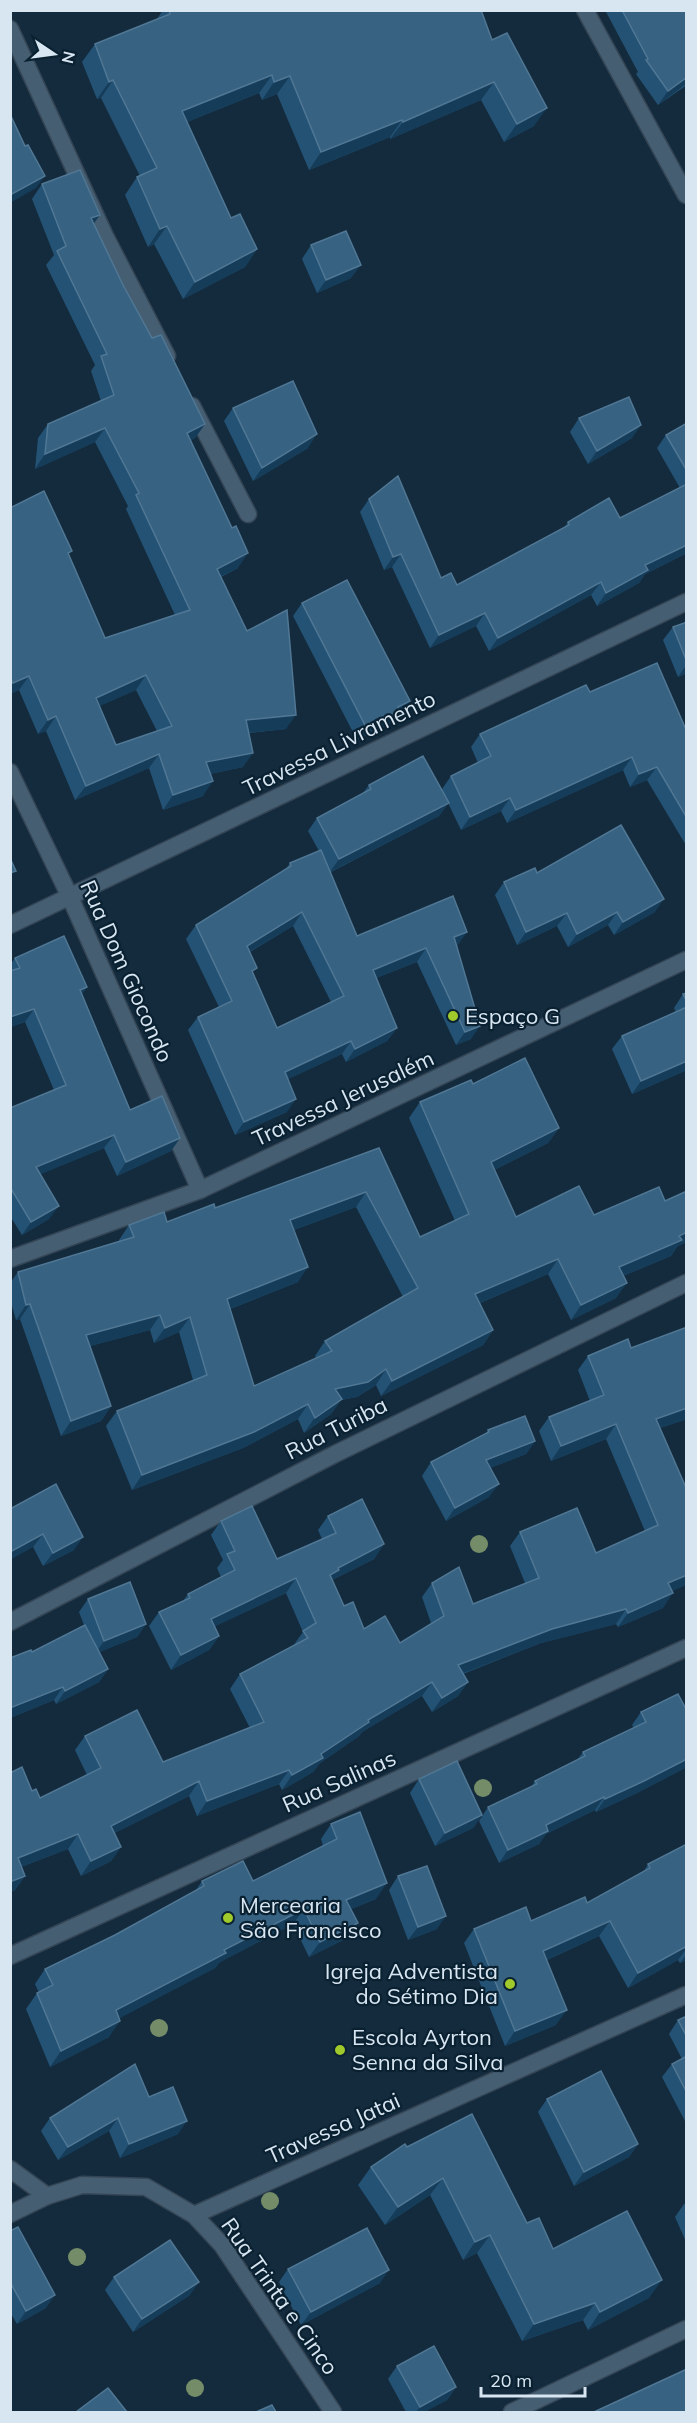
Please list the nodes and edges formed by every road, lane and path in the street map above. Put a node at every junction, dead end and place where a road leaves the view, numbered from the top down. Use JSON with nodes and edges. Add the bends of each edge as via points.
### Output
{"nodes":[{"id":1,"x":585,"y":10,"type":"edge"},
{"id":2,"x":10,"y":29,"type":"edge"},
{"id":3,"x":687,"y":195,"type":"edge"},
{"id":4,"x":174,"y":370,"type":"edge"},
{"id":5,"x":184,"y":390,"type":"edge"},
{"id":6,"x":248,"y":514,"type":"dead end"},
{"id":7,"x":687,"y":602,"type":"edge"},
{"id":8,"x":10,"y":772,"type":"edge"},
{"id":9,"x":70,"y":897,"type":"junction"},
{"id":10,"x":10,"y":925,"type":"edge"},
{"id":11,"x":687,"y":960,"type":"edge"},
{"id":12,"x":200,"y":1190,"type":"junction"},
{"id":13,"x":10,"y":1259,"type":"edge"},
{"id":14,"x":687,"y":1283,"type":"edge"},
{"id":15,"x":10,"y":1622,"type":"edge"},
{"id":16,"x":686,"y":1650,"type":"edge"},
{"id":17,"x":10,"y":1956,"type":"edge"},
{"id":18,"x":687,"y":1995,"type":"edge"},
{"id":19,"x":10,"y":2169,"type":"edge"},
{"id":20,"x":47,"y":2196,"type":"junction"},
{"id":21,"x":10,"y":2214,"type":"edge"},
{"id":22,"x":194,"y":2215,"type":"junction"},
{"id":23,"x":687,"y":2329,"type":"edge"},
{"id":24,"x":333,"y":2412,"type":"edge"},
{"id":25,"x":512,"y":2412,"type":"edge"}],
"edges":[{"from":1,"to":3,"type":"street"},
{"from":2,"to":4,"type":"street","via":[[105,236]]},
{"from":5,"to":6,"type":"street"},
{"from":7,"to":9,"type":"street","name":"Travessa Livramento"},
{"from":8,"to":9,"type":"street","name":"Rua Dom Giocondo"},
{"from":9,"to":10,"type":"street","name":"Travessa Livramento"},
{"from":9,"to":12,"type":"street","name":"Rua Dom Giocondo"},
{"from":11,"to":12,"type":"street","name":"Travessa Jerusalém"},
{"from":12,"to":13,"type":"street","name":"Travessa Jerusalém"},
{"from":14,"to":15,"type":"street","name":"Rua Turiba","via":[[335,1454]]},
{"from":16,"to":17,"type":"street","name":"Rua Salinas"},
{"from":18,"to":22,"type":"street","name":"Travessa Jatai"},
{"from":19,"to":20,"type":"street"},
{"from":20,"to":21,"type":"street","name":"Rua Trinta e Cinco"},
{"from":20,"to":22,"type":"street","name":"Rua Trinta e Cinco","via":[[82,2186],[146,2187]]},
{"from":22,"to":24,"type":"street","name":"Rua Trinta e Cinco","via":[[222,2245]]},
{"from":23,"to":25,"type":"street"}]}
